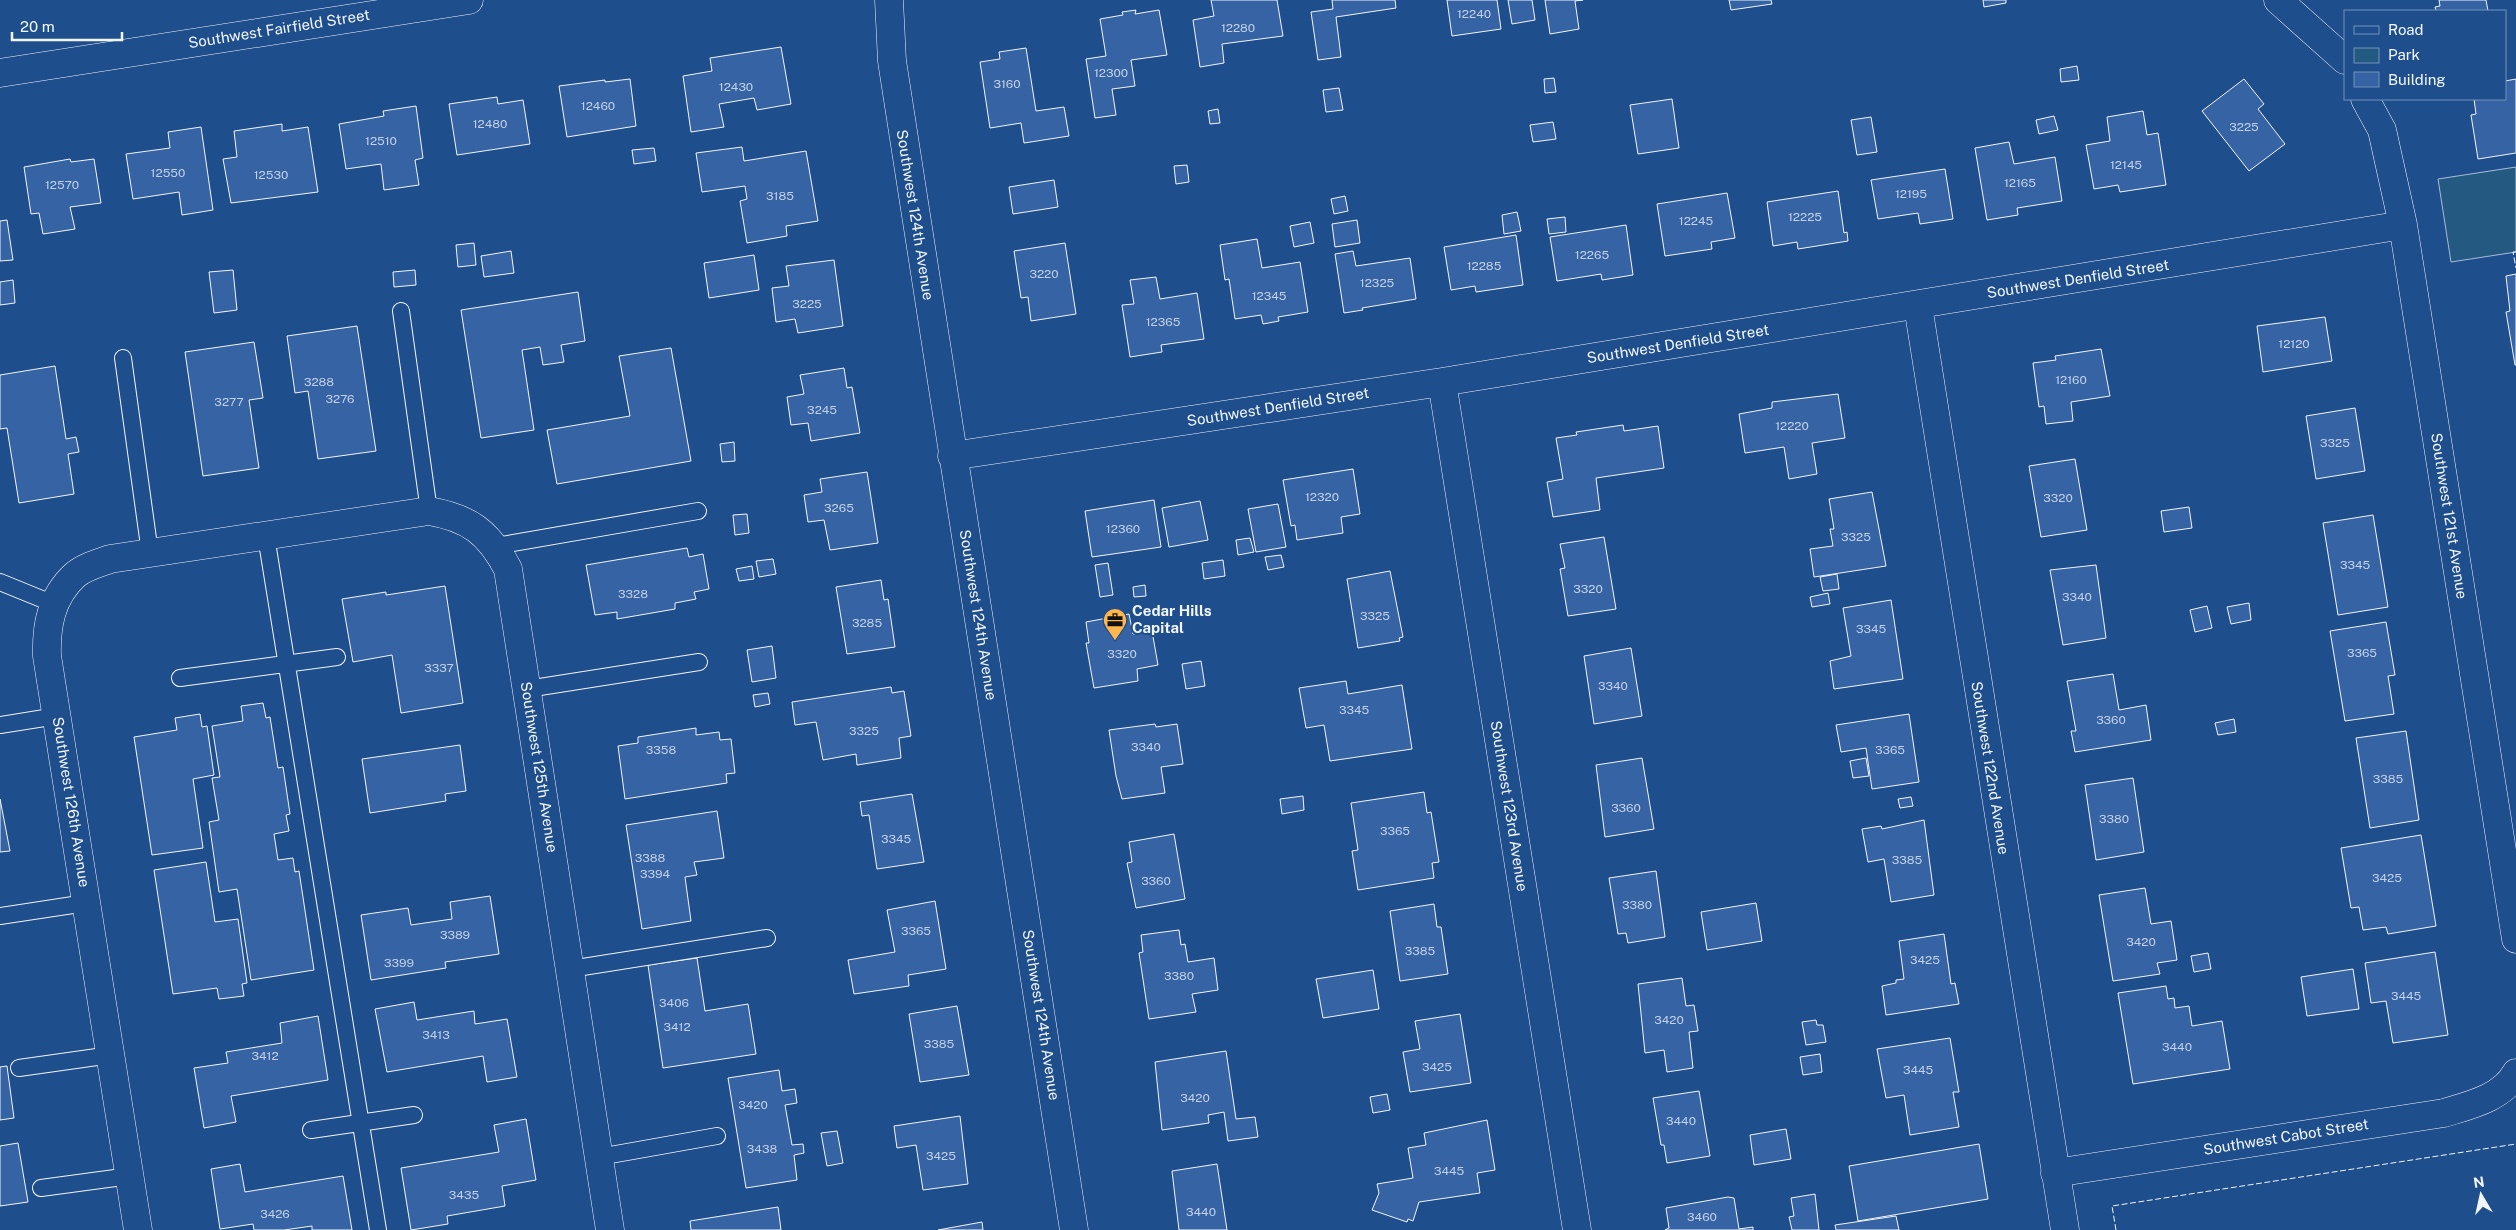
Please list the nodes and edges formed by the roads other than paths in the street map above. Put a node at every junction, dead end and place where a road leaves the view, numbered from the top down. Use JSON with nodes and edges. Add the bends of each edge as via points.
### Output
{"nodes":[{"id":1,"x":469,"y":0,"type":"edge"},
{"id":2,"x":889,"y":0,"type":"edge"},
{"id":3,"x":2278,"y":0,"type":"edge"},
{"id":4,"x":2344,"y":59,"type":"edge"},
{"id":5,"x":0,"y":73,"type":"edge"},
{"id":6,"x":2366,"y":100,"type":"edge"},
{"id":7,"x":2403,"y":226,"type":"junction"},
{"id":8,"x":1918,"y":306,"type":"junction"},
{"id":9,"x":401,"y":311,"type":"dead end"},
{"id":10,"x":123,"y":358,"type":"dead end"},
{"id":11,"x":1442,"y":382,"type":"junction"},
{"id":12,"x":952,"y":456,"type":"junction"},
{"id":13,"x":429,"y":511,"type":"junction"},
{"id":14,"x":698,"y":511,"type":"dead end"},
{"id":15,"x":266,"y":536,"type":"junction"},
{"id":16,"x":496,"y":546,"type":"junction"},
{"id":17,"x":150,"y":553,"type":"junction"},
{"id":18,"x":0,"y":582,"type":"edge"},
{"id":19,"x":54,"y":604,"type":"junction"},
{"id":20,"x":337,"y":657,"type":"dead end"},
{"id":21,"x":699,"y":662,"type":"dead end"},
{"id":22,"x":285,"y":664,"type":"junction"},
{"id":23,"x":180,"y":678,"type":"dead end"},
{"id":24,"x":527,"y":689,"type":"junction"},
{"id":25,"x":57,"y":716,"type":"junction"},
{"id":26,"x":0,"y":725,"type":"edge"},
{"id":27,"x":86,"y":903,"type":"junction"},
{"id":28,"x":0,"y":916,"type":"edge"},
{"id":29,"x":768,"y":938,"type":"dead end"},
{"id":30,"x":2516,"y":939,"type":"edge"},
{"id":31,"x":570,"y":969,"type":"junction"},
{"id":32,"x":111,"y":1055,"type":"junction"},
{"id":33,"x":19,"y":1068,"type":"dead end"},
{"id":34,"x":2514,"y":1077,"type":"edge"},
{"id":35,"x":414,"y":1115,"type":"dead end"},
{"id":36,"x":360,"y":1123,"type":"junction"},
{"id":37,"x":310,"y":1130,"type":"dead end"},
{"id":38,"x":717,"y":1136,"type":"dead end"},
{"id":39,"x":599,"y":1157,"type":"junction"},
{"id":40,"x":2055,"y":1172,"type":"junction"},
{"id":41,"x":130,"y":1176,"type":"junction"},
{"id":42,"x":41,"y":1188,"type":"dead end"},
{"id":43,"x":138,"y":1230,"type":"edge"},
{"id":44,"x":378,"y":1230,"type":"edge"},
{"id":45,"x":610,"y":1230,"type":"edge"},
{"id":46,"x":1074,"y":1230,"type":"edge"},
{"id":47,"x":1577,"y":1230,"type":"edge"},
{"id":48,"x":2065,"y":1230,"type":"edge"}],
"edges":[{"from":1,"to":5,"type":"street","name":"Southwest Fairfield Street"},
{"from":2,"to":12,"type":"street","name":"Southwest 124th Avenue","via":[[892,61]]},
{"from":3,"to":4,"type":"street"},
{"from":6,"to":7,"type":"street","name":"Southwest 121st Avenue","via":[[2382,130]]},
{"from":7,"to":8,"type":"street","name":"Southwest Denfield Street"},
{"from":7,"to":30,"type":"street","name":"Southwest 121st Avenue"},
{"from":8,"to":11,"type":"street","name":"Southwest Denfield Street"},
{"from":8,"to":40,"type":"street","name":"Southwest 122nd Avenue"},
{"from":9,"to":13,"type":"lane"},
{"from":10,"to":17,"type":"lane"},
{"from":11,"to":12,"type":"street","name":"Southwest Denfield Street"},
{"from":11,"to":47,"type":"street","name":"Southwest 123rd Avenue"},
{"from":12,"to":46,"type":"street","name":"Southwest 124th Avenue"},
{"from":13,"to":15,"type":"street","name":"Southwest 125th Avenue"},
{"from":13,"to":16,"type":"street","name":"Southwest 125th Avenue","via":[[470,524]]},
{"from":14,"to":16,"type":"lane"},
{"from":15,"to":17,"type":"street","name":"Southwest 126th Avenue"},
{"from":15,"to":22,"type":"lane"},
{"from":16,"to":24,"type":"street","name":"Southwest 125th Avenue","via":[[508,569]]},
{"from":17,"to":19,"type":"street","name":"Southwest 126th Avenue","via":[[110,559],[76,574]]},
{"from":18,"to":19,"type":"lane"},
{"from":19,"to":25,"type":"street","name":"Southwest 126th Avenue","via":[[47,634]]},
{"from":20,"to":22,"type":"lane"},
{"from":21,"to":24,"type":"lane"},
{"from":22,"to":23,"type":"lane"},
{"from":22,"to":36,"type":"lane"},
{"from":24,"to":31,"type":"street","name":"Southwest 125th Avenue"},
{"from":25,"to":26,"type":"lane"},
{"from":25,"to":27,"type":"street","name":"Southwest 126th Avenue"},
{"from":27,"to":28,"type":"lane"},
{"from":27,"to":32,"type":"street","name":"Southwest 126th Avenue"},
{"from":29,"to":31,"type":"lane"},
{"from":31,"to":39,"type":"street","name":"Southwest 125th Avenue"},
{"from":32,"to":33,"type":"lane"},
{"from":32,"to":41,"type":"street","name":"Southwest 126th Avenue"},
{"from":34,"to":40,"type":"street","name":"Southwest Cabot Street","via":[[2485,1100],[2444,1113]]},
{"from":35,"to":36,"type":"lane"},
{"from":36,"to":37,"type":"lane"},
{"from":36,"to":44,"type":"lane"},
{"from":38,"to":39,"type":"lane"},
{"from":39,"to":45,"type":"street","name":"Southwest 125th Avenue"},
{"from":40,"to":48,"type":"street","name":"Southwest 122nd Avenue"},
{"from":41,"to":42,"type":"lane"},
{"from":41,"to":43,"type":"street","name":"Southwest 126th Avenue"}]}
